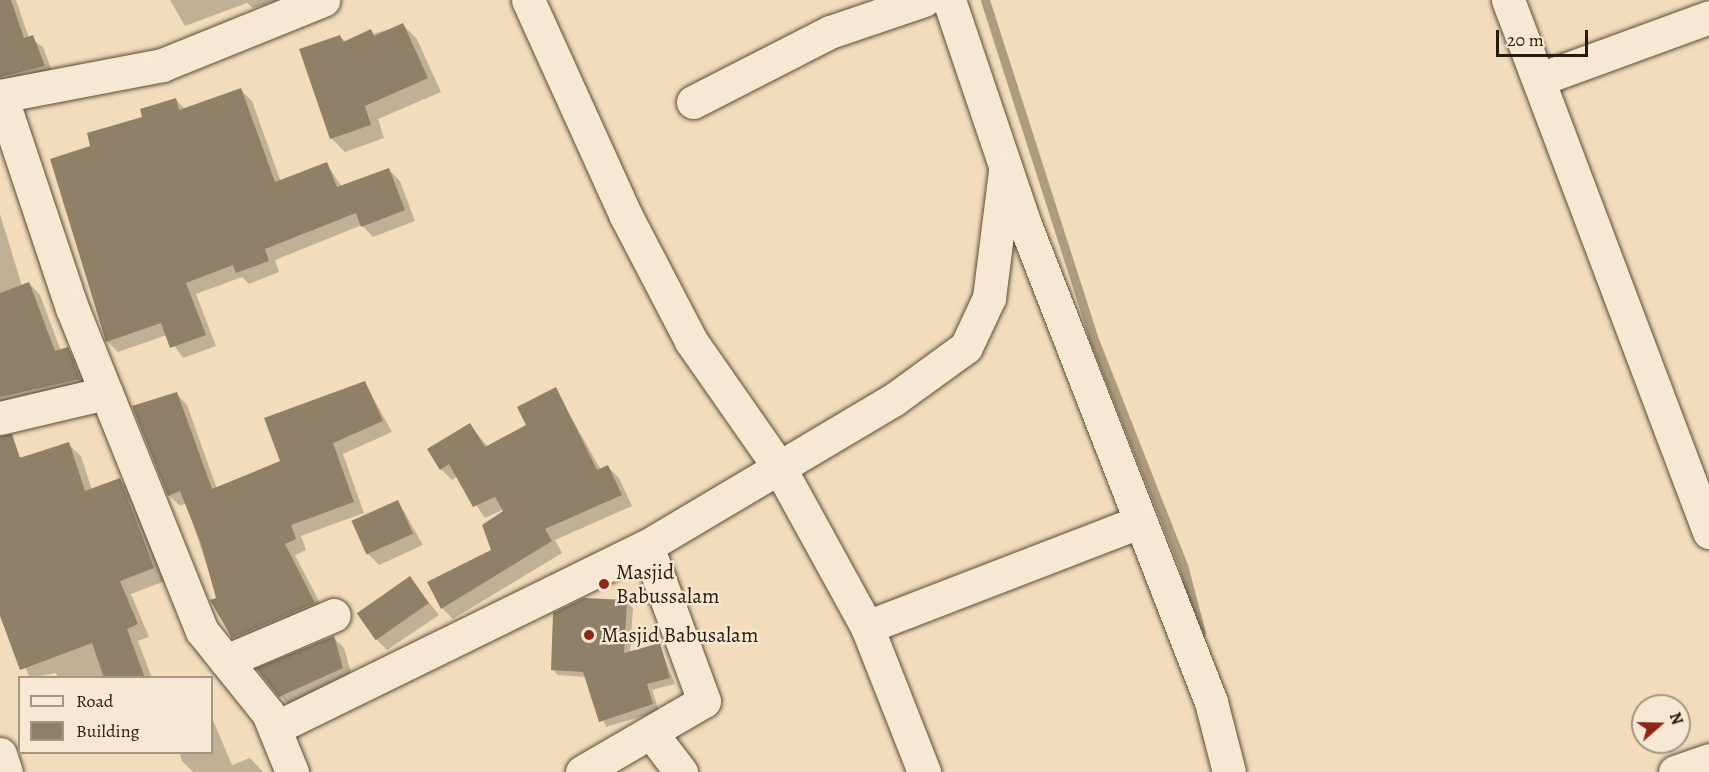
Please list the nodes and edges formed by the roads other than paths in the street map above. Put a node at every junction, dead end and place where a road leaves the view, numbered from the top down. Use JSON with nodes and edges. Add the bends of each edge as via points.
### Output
{"nodes":[{"id":1,"x":323,"y":0,"type":"edge"},
{"id":2,"x":528,"y":0,"type":"edge"},
{"id":3,"x":924,"y":0,"type":"edge"},
{"id":4,"x":949,"y":0,"type":"edge"},
{"id":5,"x":1508,"y":0,"type":"edge"},
{"id":6,"x":1709,"y":17,"type":"edge"},
{"id":7,"x":1540,"y":79,"type":"junction"},
{"id":8,"x":1,"y":96,"type":"edge"},
{"id":9,"x":693,"y":102,"type":"dead end"},
{"id":10,"x":1005,"y":172,"type":"junction"},
{"id":11,"x":106,"y":393,"type":"junction"},
{"id":12,"x":0,"y":418,"type":"edge"},
{"id":13,"x":779,"y":467,"type":"junction"},
{"id":14,"x":1139,"y":522,"type":"junction"},
{"id":15,"x":1709,"y":532,"type":"edge"},
{"id":16,"x":647,"y":546,"type":"junction"},
{"id":17,"x":334,"y":615,"type":"dead end"},
{"id":18,"x":867,"y":627,"type":"junction"},
{"id":19,"x":226,"y":661,"type":"junction"},
{"id":20,"x":271,"y":721,"type":"junction"},
{"id":21,"x":652,"y":734,"type":"junction"},
{"id":22,"x":0,"y":754,"type":"edge"},
{"id":23,"x":1709,"y":760,"type":"edge"},
{"id":24,"x":6,"y":772,"type":"edge"},
{"id":25,"x":292,"y":772,"type":"edge"},
{"id":26,"x":582,"y":772,"type":"edge"},
{"id":27,"x":681,"y":772,"type":"edge"},
{"id":28,"x":924,"y":772,"type":"edge"},
{"id":29,"x":1229,"y":772,"type":"edge"},
{"id":30,"x":1675,"y":772,"type":"edge"}],
"edges":[{"from":1,"to":8,"type":"street","via":[[162,65]]},
{"from":2,"to":13,"type":"street","via":[[626,216],[691,341]]},
{"from":3,"to":9,"type":"street","via":[[830,32]]},
{"from":4,"to":10,"type":"street"},
{"from":5,"to":7,"type":"street"},
{"from":6,"to":7,"type":"street"},
{"from":7,"to":15,"type":"street"},
{"from":8,"to":11,"type":"street"},
{"from":10,"to":13,"type":"street","via":[[989,298],[966,346],[893,400]]},
{"from":10,"to":14,"type":"street"},
{"from":11,"to":12,"type":"street"},
{"from":11,"to":19,"type":"street","via":[[124,425],[202,632]]},
{"from":13,"to":16,"type":"street"},
{"from":13,"to":18,"type":"street"},
{"from":14,"to":18,"type":"street"},
{"from":14,"to":29,"type":"street","via":[[1211,702]]},
{"from":16,"to":20,"type":"street","via":[[615,561],[607,544],[468,623]]},
{"from":16,"to":21,"type":"street","via":[[705,701]]},
{"from":17,"to":19,"type":"street"},
{"from":18,"to":28,"type":"street"},
{"from":19,"to":20,"type":"street"},
{"from":20,"to":25,"type":"street"},
{"from":21,"to":26,"type":"street"},
{"from":21,"to":27,"type":"street"},
{"from":22,"to":24,"type":"street"},
{"from":23,"to":30,"type":"street"}]}
